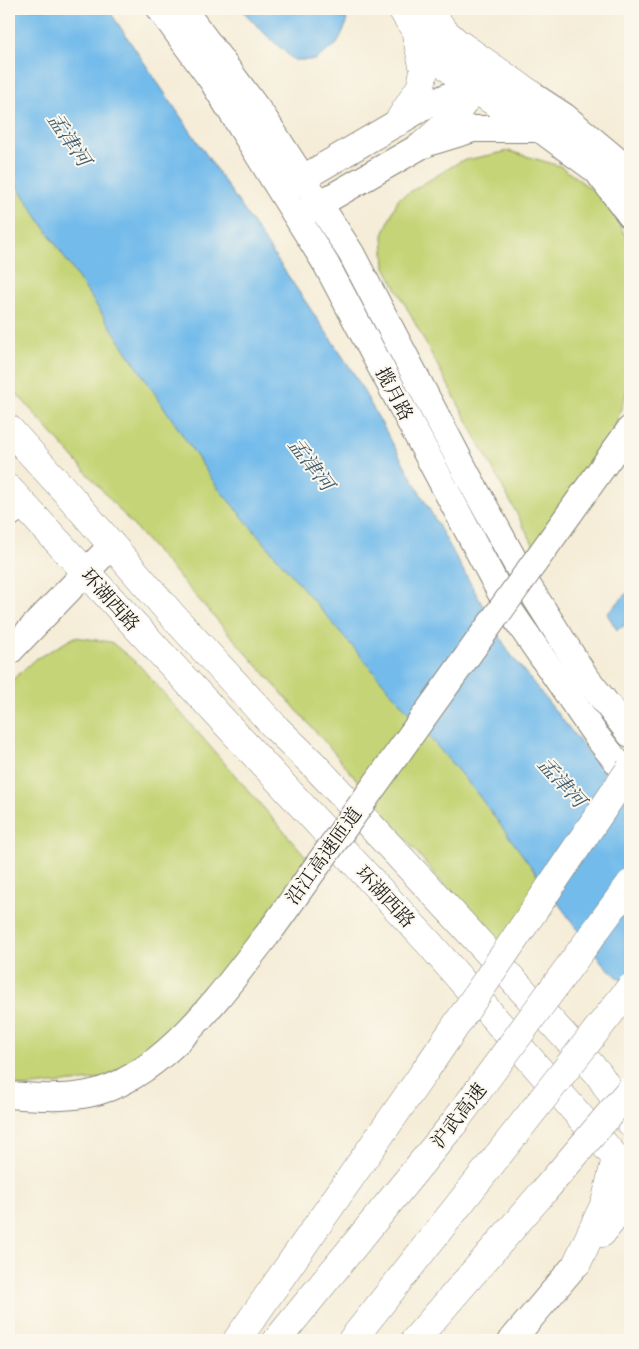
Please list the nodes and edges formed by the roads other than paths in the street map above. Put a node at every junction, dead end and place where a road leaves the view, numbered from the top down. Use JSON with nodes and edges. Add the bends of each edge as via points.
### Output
{"nodes":[{"id":1,"x":160,"y":9,"type":"edge"},
{"id":2,"x":183,"y":9,"type":"edge"},
{"id":3,"x":402,"y":9,"type":"edge"},
{"id":4,"x":428,"y":9,"type":"edge"},
{"id":5,"x":416,"y":34,"type":"junction"},
{"id":6,"x":456,"y":42,"type":"junction"},
{"id":7,"x":470,"y":86,"type":"junction"},
{"id":8,"x":532,"y":95,"type":"junction"},
{"id":9,"x":398,"y":122,"type":"junction"},
{"id":10,"x":540,"y":129,"type":"junction"},
{"id":11,"x":424,"y":144,"type":"junction"},
{"id":12,"x":630,"y":176,"type":"edge"},
{"id":13,"x":303,"y":178,"type":"junction"},
{"id":14,"x":281,"y":191,"type":"junction"},
{"id":15,"x":320,"y":204,"type":"junction"},
{"id":16,"x":630,"y":214,"type":"edge"},
{"id":17,"x":297,"y":217,"type":"junction"},
{"id":18,"x":9,"y":429,"type":"edge"},
{"id":19,"x":630,"y":429,"type":"edge"},
{"id":20,"x":630,"y":448,"type":"edge"},
{"id":21,"x":14,"y":504,"type":"edge"},
{"id":22,"x":570,"y":513,"type":"junction"},
{"id":23,"x":112,"y":546,"type":"junction"},
{"id":24,"x":85,"y":572,"type":"junction"},
{"id":25,"x":9,"y":652,"type":"edge"},
{"id":26,"x":630,"y":734,"type":"edge"},
{"id":27,"x":630,"y":769,"type":"edge"},
{"id":28,"x":630,"y":778,"type":"edge"},
{"id":29,"x":630,"y":884,"type":"edge"},
{"id":30,"x":630,"y":988,"type":"edge"},
{"id":31,"x":630,"y":1090,"type":"edge"},
{"id":32,"x":9,"y":1095,"type":"edge"},
{"id":33,"x":630,"y":1122,"type":"edge"},
{"id":34,"x":630,"y":1187,"type":"edge"},
{"id":35,"x":577,"y":1263,"type":"junction"},
{"id":36,"x":238,"y":1340,"type":"edge"},
{"id":37,"x":277,"y":1340,"type":"edge"},
{"id":38,"x":352,"y":1340,"type":"edge"},
{"id":39,"x":415,"y":1340,"type":"edge"},
{"id":40,"x":512,"y":1340,"type":"edge"}],
"edges":[{"from":1,"to":14,"type":"street","name":"揽月路","via":[[211,78]]},
{"from":2,"to":13,"type":"street","name":"揽月路","via":[[264,118]]},
{"from":3,"to":5,"type":"main road"},
{"from":4,"to":6,"type":"main road"},
{"from":5,"to":7,"type":"main road","via":[[452,73]]},
{"from":5,"to":9,"type":"main road","via":[[424,70],[421,86]]},
{"from":6,"to":7,"type":"main road","via":[[469,71]]},
{"from":6,"to":8,"type":"main road"},
{"from":7,"to":8,"type":"street"},
{"from":7,"to":9,"type":"street"},
{"from":7,"to":10,"type":"main road"},
{"from":7,"to":11,"type":"main road","via":[[462,106]]},
{"from":8,"to":12,"type":"street","via":[[564,116],[620,163]]},
{"from":9,"to":13,"type":"street"},
{"from":10,"to":11,"type":"street","via":[[473,129]]},
{"from":10,"to":16,"type":"street","via":[[597,171]]},
{"from":11,"to":15,"type":"street"},
{"from":13,"to":14,"type":"street"},
{"from":13,"to":15,"type":"street","name":"揽月路"},
{"from":14,"to":17,"type":"street","name":"揽月路"},
{"from":15,"to":17,"type":"street"},
{"from":15,"to":26,"type":"street","name":"揽月路","via":[[352,253],[530,589],[585,676]]},
{"from":17,"to":28,"type":"street","name":"揽月路","via":[[326,264],[509,609],[597,737]]},
{"from":18,"to":23,"type":"main road","name":"环湖西路"},
{"from":19,"to":22,"type":"street","name":"沿江高速匝道"},
{"from":20,"to":22,"type":"street","name":"沿江高速匝道"},
{"from":21,"to":24,"type":"main road","name":"环湖西路"},
{"from":22,"to":32,"type":"street","name":"沿江高速匝道","bridge":true,"via":[[271,930],[200,1018],[170,1049],[117,1084],[89,1094],[40,1098]]},
{"from":23,"to":24,"type":"street"},
{"from":23,"to":33,"type":"main road","name":"环湖西路","via":[[270,722],[441,900],[598,1074]]},
{"from":24,"to":25,"type":"street"},
{"from":24,"to":35,"type":"main road","name":"环湖西路","via":[[428,942],[616,1158],[605,1203]]},
{"from":27,"to":36,"type":"main road","bridge":true},
{"from":29,"to":37,"type":"main road","name":"沪武高速","bridge":true,"via":[[454,1124]]},
{"from":30,"to":38,"type":"main road","bridge":true},
{"from":31,"to":39,"type":"main road","bridge":true},
{"from":34,"to":35,"type":"main road","via":[[627,1201]]},
{"from":35,"to":40,"type":"street"}]}
